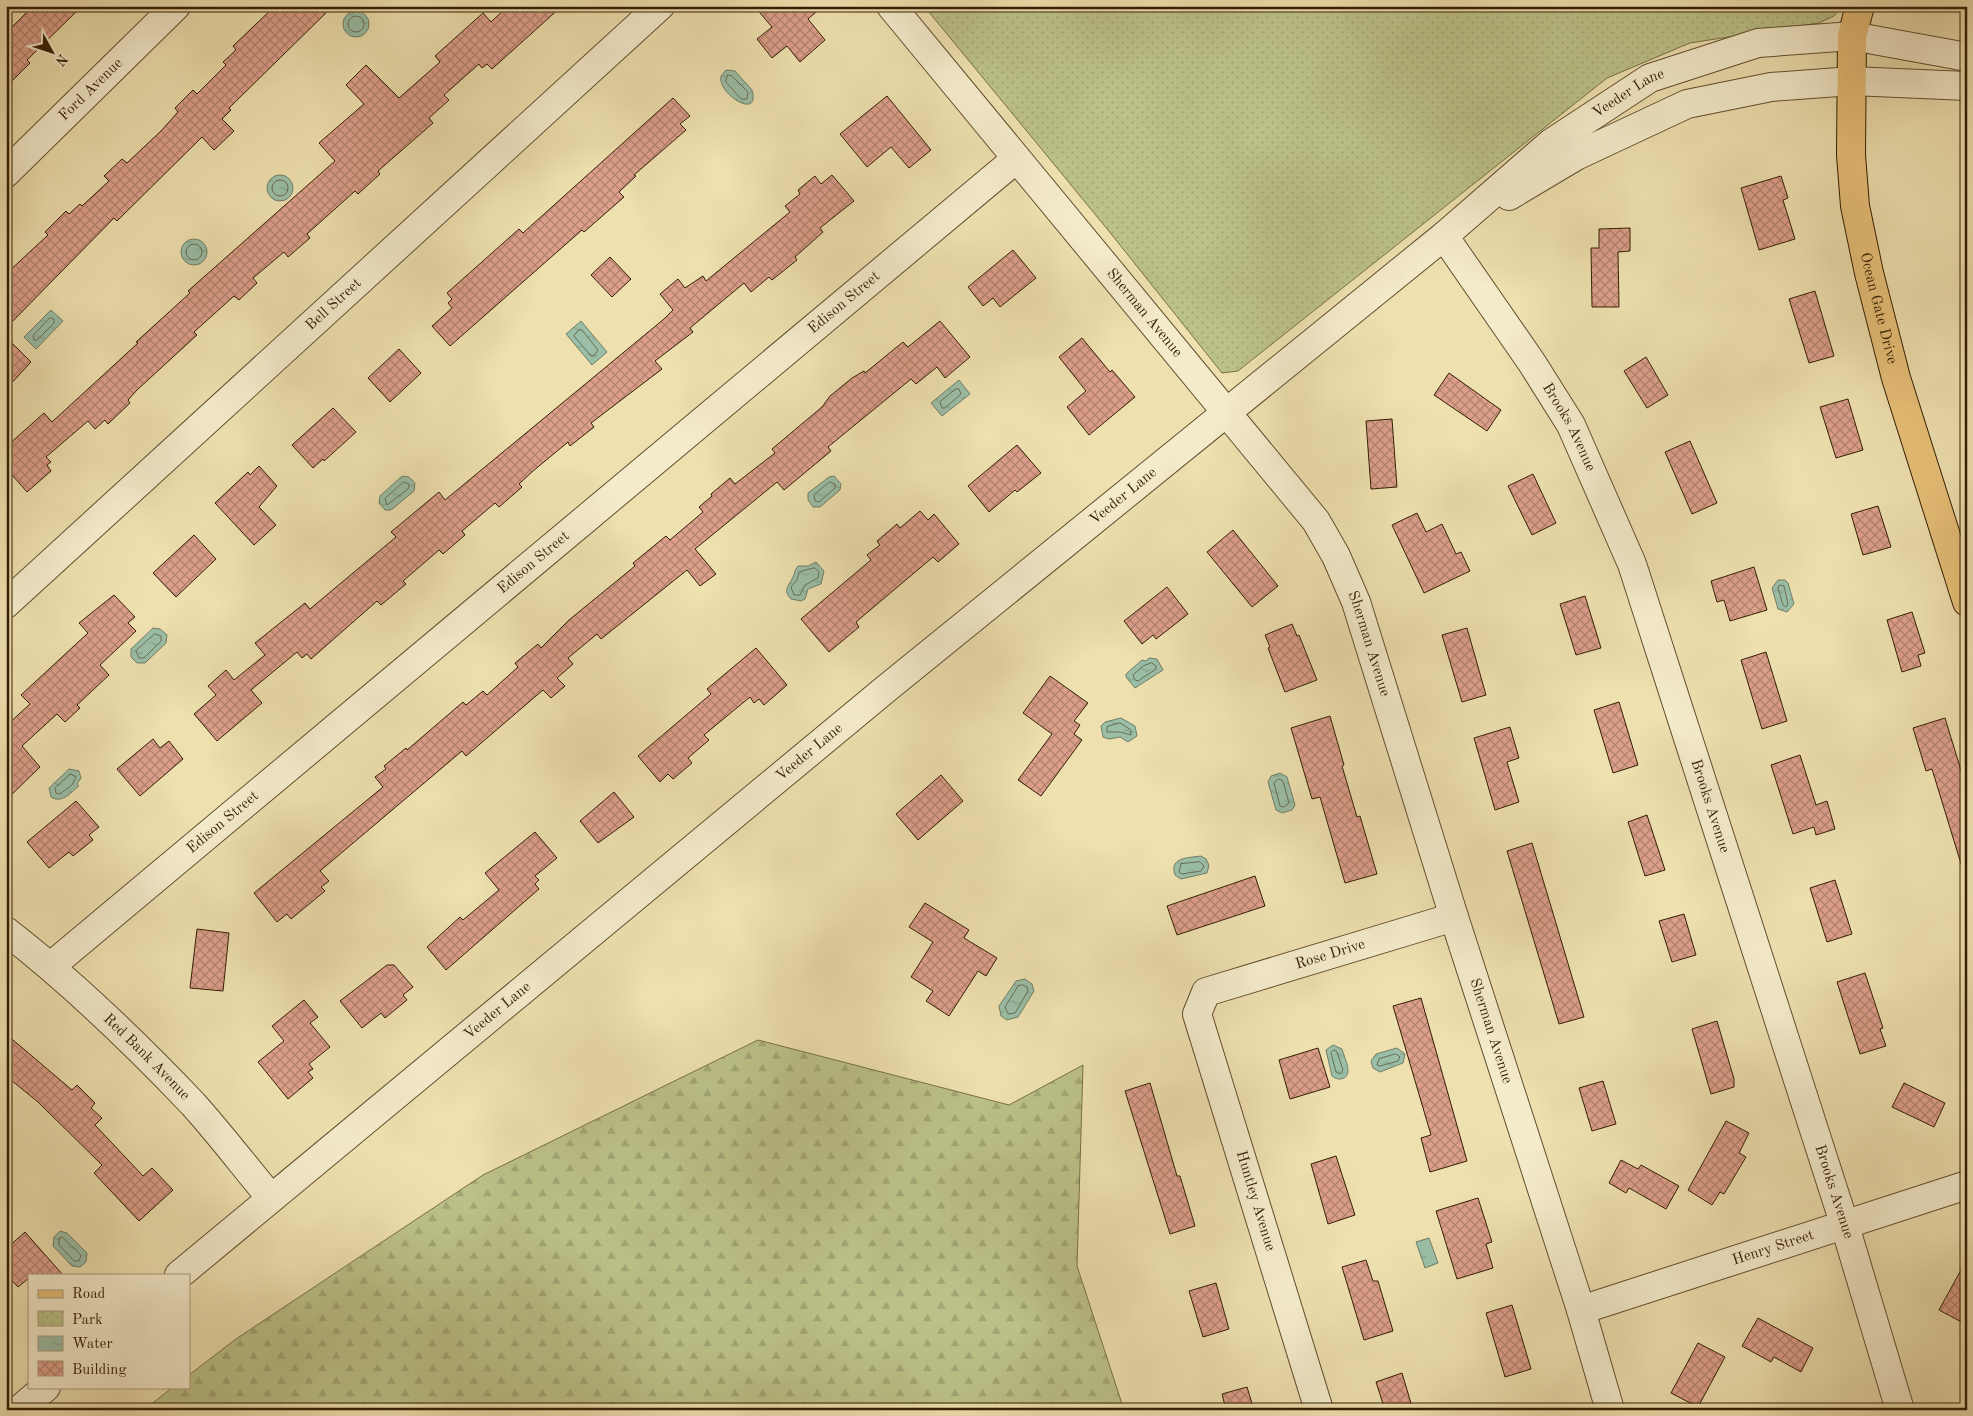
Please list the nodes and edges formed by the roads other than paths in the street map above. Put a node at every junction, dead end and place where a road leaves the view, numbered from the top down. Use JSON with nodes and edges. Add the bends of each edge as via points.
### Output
{"nodes":[{"id":1,"x":176,"y":6,"type":"edge"},
{"id":2,"x":660,"y":6,"type":"edge"},
{"id":3,"x":891,"y":6,"type":"edge"},
{"id":4,"x":1860,"y":6,"type":"edge"},
{"id":5,"x":1852,"y":36,"type":"junction"},
{"id":6,"x":1967,"y":57,"type":"edge"},
{"id":7,"x":1852,"y":81,"type":"junction"},
{"id":8,"x":1967,"y":86,"type":"edge"},
{"id":9,"x":1016,"y":159,"type":"junction"},
{"id":10,"x":6,"y":173,"type":"edge"},
{"id":11,"x":1444,"y":236,"type":"junction"},
{"id":12,"x":1227,"y":411,"type":"junction"},
{"id":13,"x":1965,"y":590,"type":"edge"},
{"id":14,"x":6,"y":604,"type":"edge"},
{"id":15,"x":1454,"y":917,"type":"junction"},
{"id":16,"x":6,"y":931,"type":"edge"},
{"id":17,"x":51,"y":966,"type":"junction"},
{"id":18,"x":1206,"y":992,"type":"joint"},
{"id":19,"x":1967,"y":1185,"type":"edge"},
{"id":20,"x":271,"y":1198,"type":"junction"},
{"id":21,"x":1845,"y":1226,"type":"junction"},
{"id":22,"x":180,"y":1274,"type":"edge"},
{"id":23,"x":1581,"y":1310,"type":"junction"},
{"id":24,"x":45,"y":1388,"type":"edge"},
{"id":25,"x":6,"y":1398,"type":"edge"},
{"id":26,"x":18,"y":1410,"type":"edge"},
{"id":27,"x":1319,"y":1410,"type":"edge"},
{"id":28,"x":1610,"y":1410,"type":"edge"},
{"id":29,"x":1900,"y":1410,"type":"edge"}],
"edges":[{"from":1,"to":10,"type":"street","name":"Ford Avenue"},
{"from":2,"to":14,"type":"street","name":"Bell Street"},
{"from":3,"to":9,"type":"street","name":"Sherman Avenue"},
{"from":4,"to":5,"type":"main road","name":"Ocean Gate Drive"},
{"from":5,"to":6,"type":"street","name":"Veeder Lane"},
{"from":5,"to":7,"type":"main road","name":"Ocean Gate Drive"},
{"from":5,"to":11,"type":"street","name":"Veeder Lane","via":[[1758,43],[1650,78],[1551,143]]},
{"from":7,"to":8,"type":"street","name":"Veeder Lane"},
{"from":7,"to":11,"type":"street","name":"Veeder Lane","via":[[1770,87],[1687,104],[1576,156]]},
{"from":7,"to":13,"type":"main road","name":"Ocean Gate Drive","via":[[1851,155],[1855,206],[1869,273],[1896,378]]},
{"from":9,"to":12,"type":"street","name":"Sherman Avenue"},
{"from":9,"to":17,"type":"street","name":"Edison Street"},
{"from":11,"to":12,"type":"street","name":"Veeder Lane"},
{"from":11,"to":21,"type":"street","name":"Brooks Avenue","via":[[1571,425],[1632,564]]},
{"from":12,"to":15,"type":"street","name":"Sherman Avenue","via":[[1316,521],[1336,556],[1356,602]]},
{"from":12,"to":20,"type":"street","name":"Veeder Lane"},
{"from":15,"to":18,"type":"street","name":"Rose Drive"},
{"from":15,"to":23,"type":"street","name":"Sherman Avenue"},
{"from":16,"to":17,"type":"street","name":"Red Bank Avenue"},
{"from":17,"to":20,"type":"street","name":"Red Bank Avenue","via":[[194,1106]]},
{"from":18,"to":27,"type":"street","name":"Huntley Avenue","via":[[1197,1014]]},
{"from":19,"to":21,"type":"street","name":"Henry Street"},
{"from":20,"to":22,"type":"street","name":"Veeder Lane"},
{"from":21,"to":23,"type":"street","name":"Henry Street"},
{"from":21,"to":29,"type":"street","name":"Brooks Avenue"},
{"from":23,"to":28,"type":"street","name":"Sherman Avenue"},
{"from":24,"to":26,"type":"street"},
{"from":25,"to":26,"type":"street"}]}
